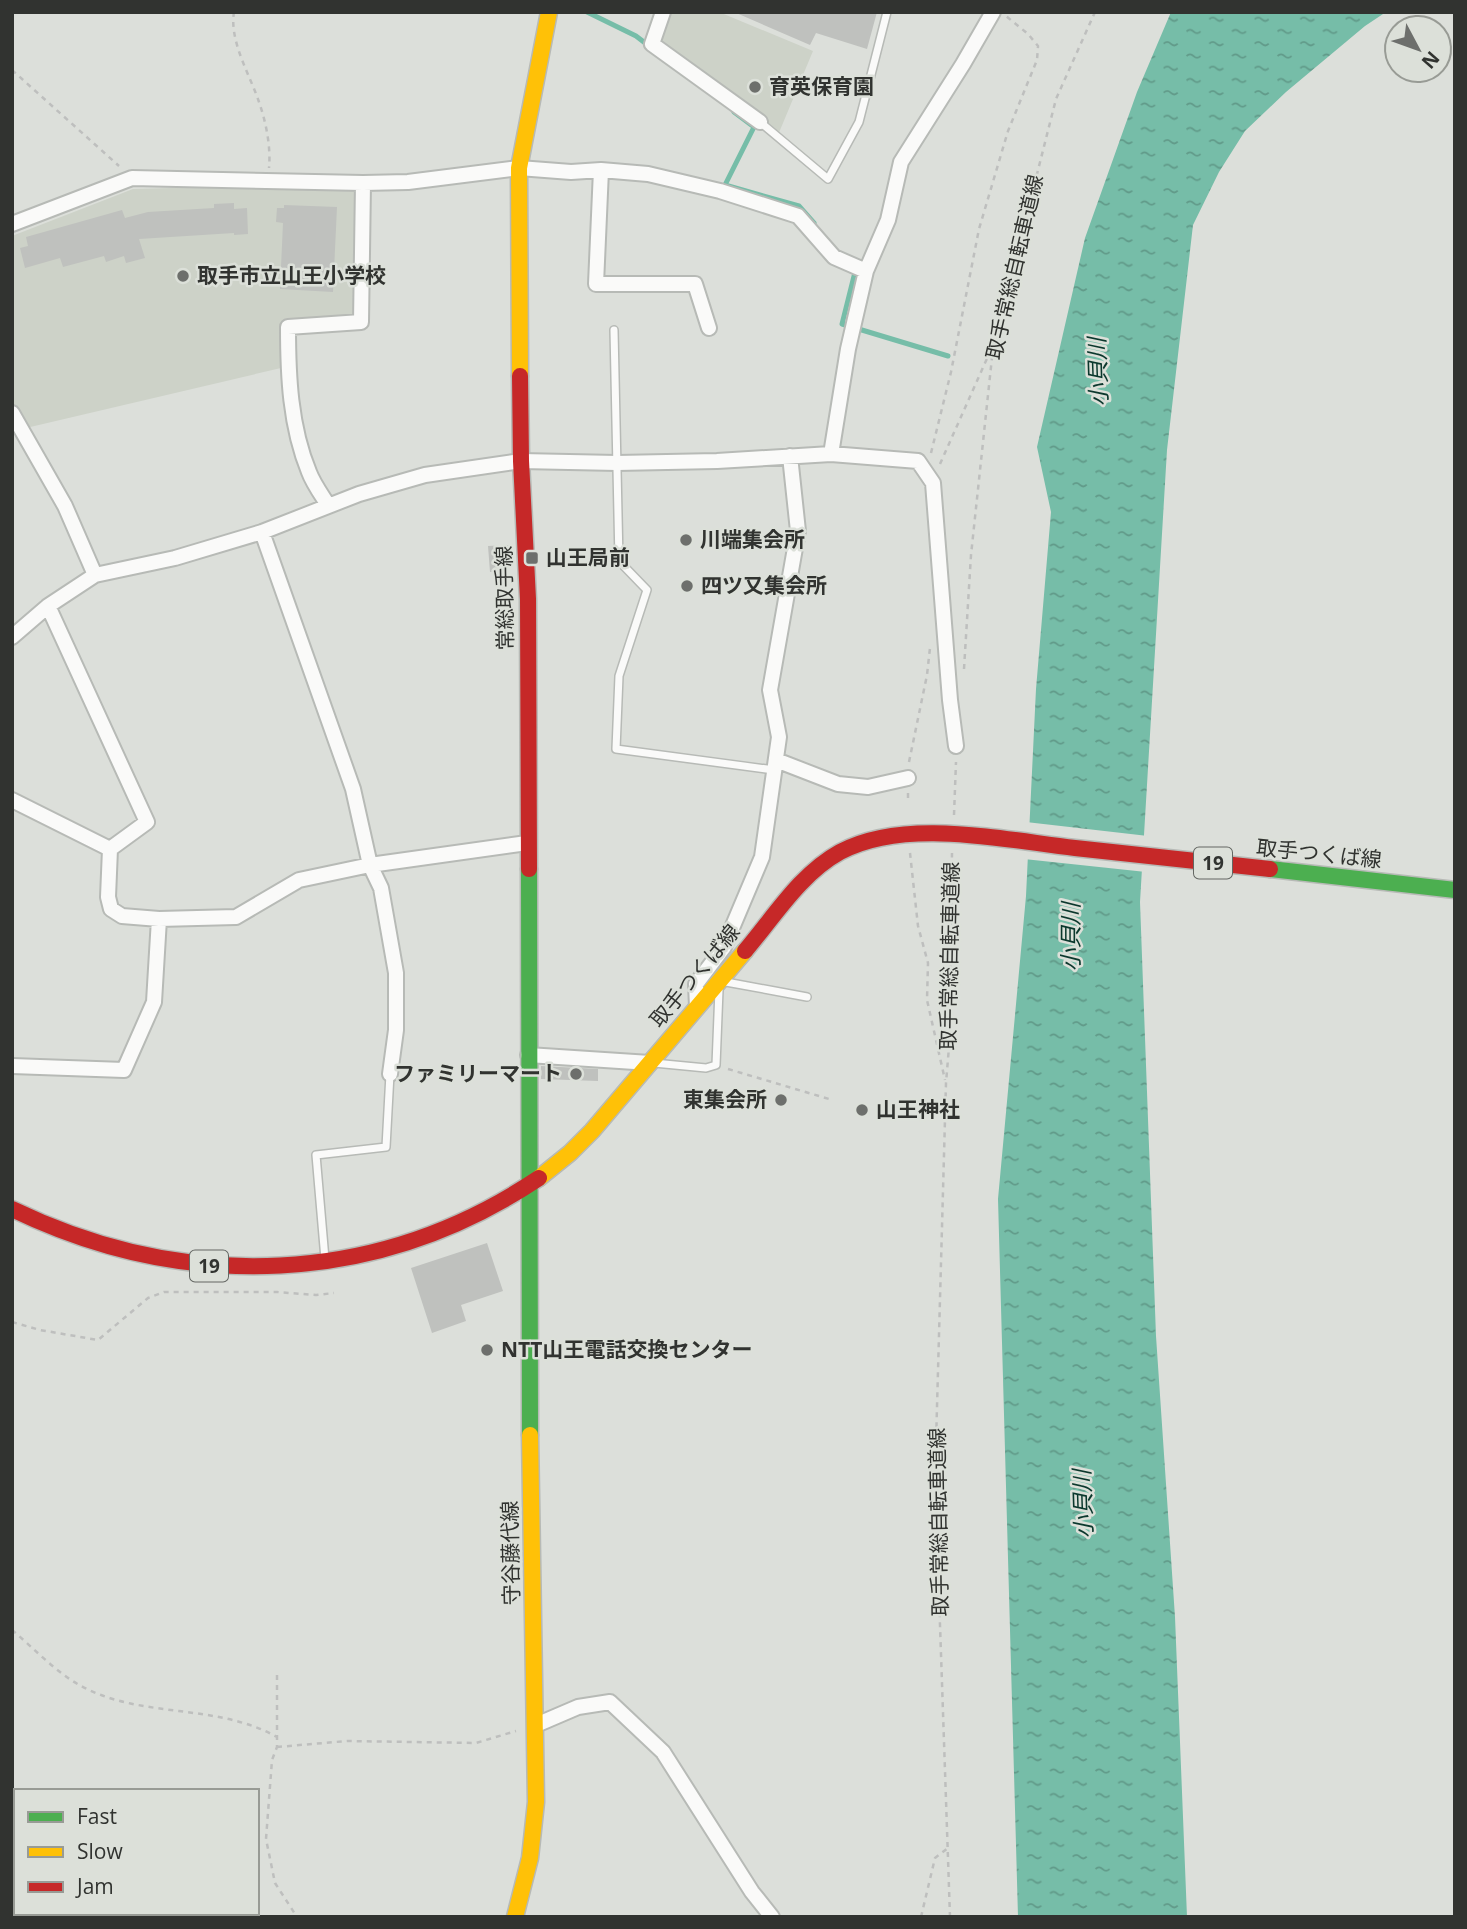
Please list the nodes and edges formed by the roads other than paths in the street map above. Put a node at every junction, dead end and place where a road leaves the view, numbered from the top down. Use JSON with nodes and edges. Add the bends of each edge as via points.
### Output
{"nodes":[{"id":1,"x":549,"y":12,"type":"edge"},
{"id":2,"x":663,"y":12,"type":"edge"},
{"id":3,"x":887,"y":12,"type":"edge"},
{"id":4,"x":993,"y":12,"type":"edge"},
{"id":5,"x":760,"y":122,"type":"joint"},
{"id":6,"x":519,"y":168,"type":"junction"},
{"id":7,"x":601,"y":170,"type":"junction"},
{"id":8,"x":363,"y":183,"type":"junction"},
{"id":9,"x":12,"y":224,"type":"edge"},
{"id":10,"x":866,"y":271,"type":"junction"},
{"id":11,"x":709,"y":328,"type":"dead end"},
{"id":12,"x":614,"y":330,"type":"dead end"},
{"id":13,"x":12,"y":413,"type":"edge"},
{"id":14,"x":831,"y":453,"type":"junction"},
{"id":15,"x":790,"y":456,"type":"junction"},
{"id":16,"x":521,"y":461,"type":"junction"},
{"id":17,"x":617,"y":463,"type":"junction"},
{"id":18,"x":328,"y":505,"type":"junction"},
{"id":19,"x":262,"y":532,"type":"junction"},
{"id":20,"x":95,"y":575,"type":"junction"},
{"id":21,"x":48,"y":606,"type":"junction"},
{"id":22,"x":12,"y":637,"type":"edge"},
{"id":23,"x":956,"y":746,"type":"road end"},
{"id":24,"x":775,"y":765,"type":"junction"},
{"id":25,"x":908,"y":778,"type":"road end"},
{"id":26,"x":12,"y":800,"type":"edge"},
{"id":27,"x":527,"y":843,"type":"junction"},
{"id":28,"x":110,"y":849,"type":"junction"},
{"id":29,"x":370,"y":865,"type":"junction"},
{"id":30,"x":1455,"y":890,"type":"edge"},
{"id":31,"x":159,"y":919,"type":"junction"},
{"id":32,"x":720,"y":981,"type":"junction"},
{"id":33,"x":807,"y":997,"type":"dead end"},
{"id":34,"x":698,"y":1007,"type":"junction"},
{"id":35,"x":528,"y":1055,"type":"junction"},
{"id":36,"x":650,"y":1063,"type":"junction"},
{"id":37,"x":12,"y":1066,"type":"edge"},
{"id":38,"x":390,"y":1074,"type":"joint"},
{"id":39,"x":528,"y":1185,"type":"junction"},
{"id":40,"x":12,"y":1209,"type":"edge"},
{"id":41,"x":326,"y":1263,"type":"junction"},
{"id":42,"x":536,"y":1725,"type":"junction"},
{"id":43,"x":515,"y":1917,"type":"edge"},
{"id":44,"x":772,"y":1917,"type":"edge"}],
"edges":[{"from":1,"to":6,"type":"main road","name":"常総取手線"},
{"from":2,"to":5,"type":"street","via":[[652,44]]},
{"from":3,"to":5,"type":"lane","via":[[859,122],[828,179]]},
{"from":4,"to":10,"type":"street","via":[[901,162],[888,220]]},
{"from":6,"to":7,"type":"street"},
{"from":6,"to":8,"type":"street"},
{"from":6,"to":16,"type":"main road","name":"常総取手線"},
{"from":7,"to":10,"type":"street","via":[[648,174],[798,216],[834,257]]},
{"from":7,"to":11,"type":"street","via":[[596,284],[695,284]]},
{"from":8,"to":9,"type":"street","via":[[132,178]]},
{"from":8,"to":18,"type":"street","via":[[361,322],[288,327],[288,375],[297,432],[309,473]]},
{"from":10,"to":14,"type":"street"},
{"from":12,"to":17,"type":"lane"},
{"from":13,"to":20,"type":"street","via":[[65,506]]},
{"from":14,"to":15,"type":"street"},
{"from":14,"to":23,"type":"street","via":[[918,461],[930,478]]},
{"from":15,"to":17,"type":"street"},
{"from":15,"to":24,"type":"street","via":[[798,531],[770,690],[779,737]]},
{"from":16,"to":17,"type":"street"},
{"from":16,"to":18,"type":"street","via":[[425,475]]},
{"from":16,"to":27,"type":"main road","name":"常総取手線","via":[[528,599]]},
{"from":17,"to":24,"type":"lane","via":[[619,561],[646,590],[619,676],[616,749]]},
{"from":18,"to":19,"type":"street"},
{"from":19,"to":20,"type":"street","via":[[176,558]]},
{"from":19,"to":29,"type":"street","via":[[353,789]]},
{"from":20,"to":21,"type":"street"},
{"from":21,"to":22,"type":"street"},
{"from":21,"to":28,"type":"street","via":[[147,822]]},
{"from":24,"to":25,"type":"street","via":[[868,787]]},
{"from":24,"to":34,"type":"street","via":[[762,857],[724,947],[696,984]]},
{"from":26,"to":28,"type":"street"},
{"from":27,"to":29,"type":"street"},
{"from":27,"to":35,"type":"main road","name":"常総取手線"},
{"from":28,"to":31,"type":"street","via":[[111,909],[122,916]]},
{"from":29,"to":31,"type":"street","via":[[299,880],[236,917]]},
{"from":29,"to":38,"type":"street","via":[[381,888],[396,973]]},
{"from":30,"to":32,"type":"main road","name":"取手つくば線","number":"19","via":[[953,834],[898,833],[852,846],[833,857],[794,892]]},
{"from":31,"to":37,"type":"street","via":[[154,1002],[124,1070]]},
{"from":32,"to":33,"type":"lane"},
{"from":32,"to":34,"type":"main road","name":"取手つくば線","number":"19"},
{"from":32,"to":36,"type":"lane","via":[[716,1065]]},
{"from":34,"to":36,"type":"main road","name":"取手つくば線","number":"19"},
{"from":35,"to":36,"type":"street"},
{"from":35,"to":39,"type":"main road","name":"常総取手線"},
{"from":36,"to":39,"type":"main road","name":"取手つくば線","number":"19","via":[[583,1140]]},
{"from":38,"to":41,"type":"lane","via":[[386,1147],[316,1155]]},
{"from":39,"to":41,"type":"main road","name":"取手つくば線","number":"19","via":[[413,1243]]},
{"from":39,"to":42,"type":"main road","name":"守谷藤代線"},
{"from":40,"to":41,"type":"main road","name":"取手つくば線","number":"19","via":[[99,1245],[166,1260],[204,1266]]},
{"from":42,"to":43,"type":"main road","name":"守谷藤代線","via":[[535,1828]]},
{"from":42,"to":44,"type":"street","via":[[578,1707],[610,1702],[663,1752]]}]}
